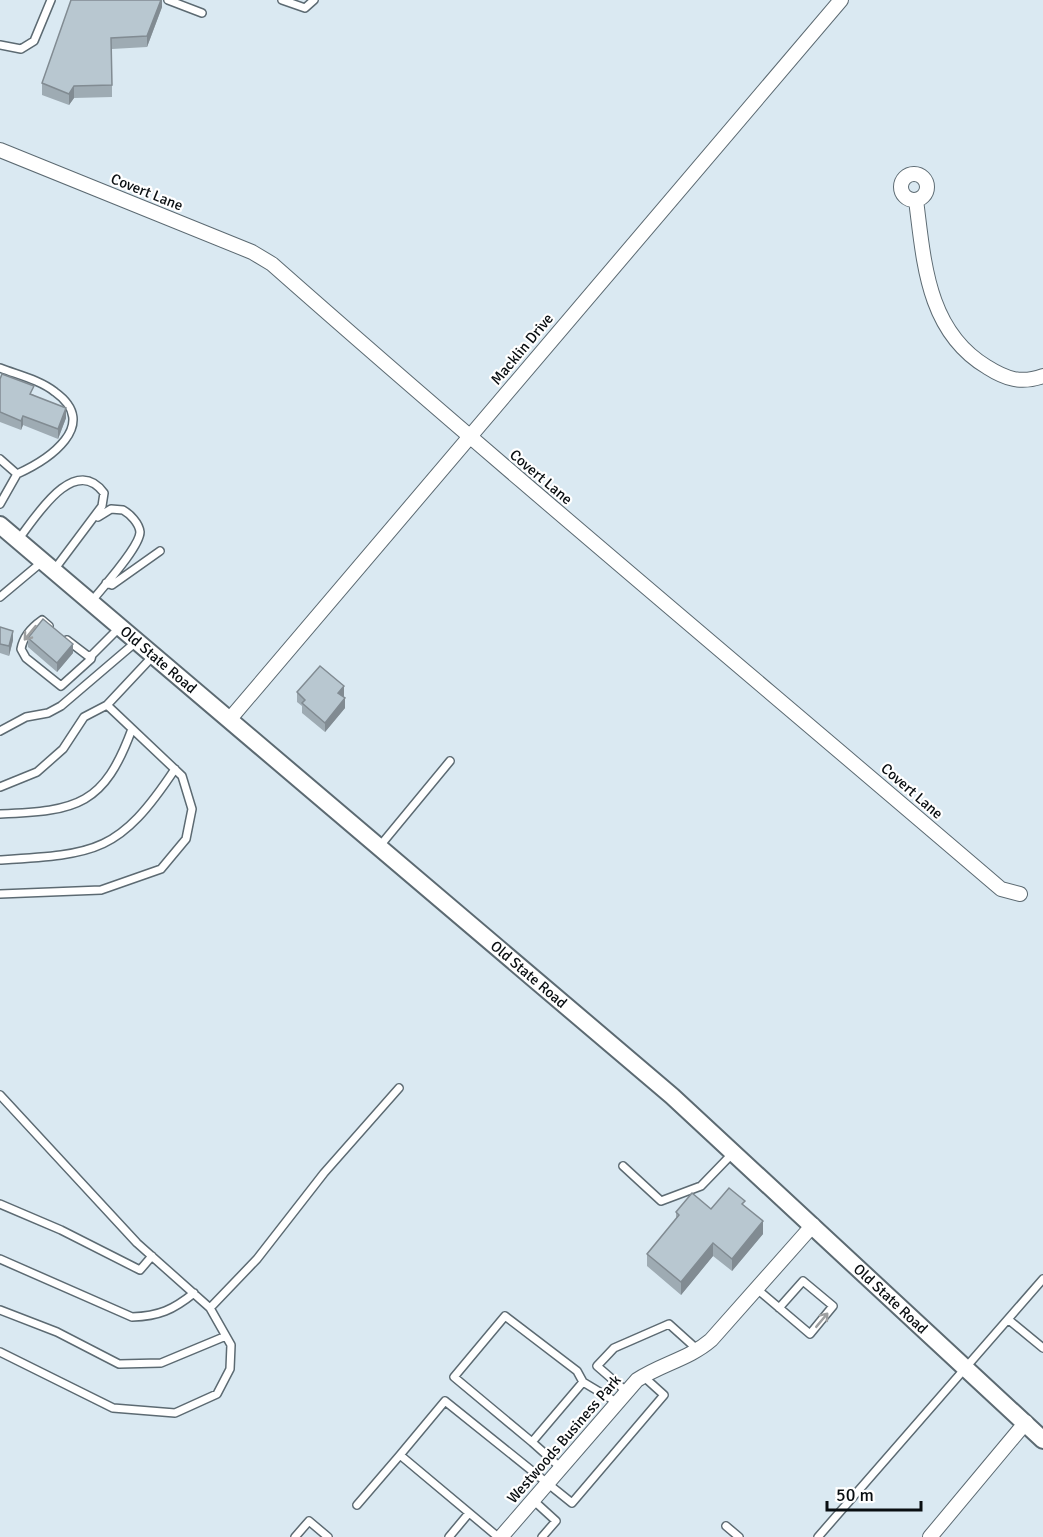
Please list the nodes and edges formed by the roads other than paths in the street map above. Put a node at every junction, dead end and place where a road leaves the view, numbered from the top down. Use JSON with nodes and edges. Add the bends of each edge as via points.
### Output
{"nodes":[{"id":1,"x":51,"y":0,"type":"edge"},
{"id":2,"x":168,"y":0,"type":"edge"},
{"id":3,"x":282,"y":0,"type":"edge"},
{"id":4,"x":314,"y":0,"type":"edge"},
{"id":5,"x":841,"y":0,"type":"edge"},
{"id":6,"x":202,"y":13,"type":"dead end"},
{"id":7,"x":0,"y":45,"type":"edge"},
{"id":8,"x":0,"y":150,"type":"edge"},
{"id":9,"x":916,"y":200,"type":"dead end"},
{"id":10,"x":0,"y":368,"type":"edge"},
{"id":11,"x":1043,"y":376,"type":"edge"},
{"id":12,"x":468,"y":438,"type":"junction"},
{"id":13,"x":0,"y":459,"type":"edge"},
{"id":14,"x":17,"y":474,"type":"junction"},
{"id":15,"x":0,"y":504,"type":"edge"},
{"id":16,"x":91,"y":521,"type":"junction"},
{"id":17,"x":0,"y":525,"type":"edge"},
{"id":18,"x":18,"y":540,"type":"junction"},
{"id":19,"x":160,"y":551,"type":"dead end"},
{"id":20,"x":48,"y":566,"type":"junction"},
{"id":21,"x":106,"y":583,"type":"junction"},
{"id":22,"x":0,"y":597,"type":"edge"},
{"id":23,"x":91,"y":602,"type":"junction"},
{"id":24,"x":120,"y":627,"type":"junction"},
{"id":25,"x":136,"y":641,"type":"junction"},
{"id":26,"x":92,"y":655,"type":"junction"},
{"id":27,"x":153,"y":656,"type":"junction"},
{"id":28,"x":107,"y":705,"type":"junction"},
{"id":29,"x":229,"y":720,"type":"junction"},
{"id":30,"x":132,"y":729,"type":"junction"},
{"id":31,"x":0,"y":731,"type":"edge"},
{"id":32,"x":450,"y":761,"type":"dead end"},
{"id":33,"x":175,"y":769,"type":"junction"},
{"id":34,"x":0,"y":787,"type":"edge"},
{"id":35,"x":0,"y":814,"type":"edge"},
{"id":36,"x":379,"y":847,"type":"junction"},
{"id":37,"x":0,"y":860,"type":"edge"},
{"id":38,"x":0,"y":894,"type":"edge"},
{"id":39,"x":1020,"y":894,"type":"dead end"},
{"id":40,"x":399,"y":1088,"type":"dead end"},
{"id":41,"x":0,"y":1095,"type":"edge"},
{"id":42,"x":734,"y":1152,"type":"junction"},
{"id":43,"x":623,"y":1166,"type":"dead end"},
{"id":44,"x":0,"y":1204,"type":"edge"},
{"id":45,"x":813,"y":1225,"type":"junction"},
{"id":46,"x":152,"y":1256,"type":"junction"},
{"id":47,"x":0,"y":1259,"type":"edge"},
{"id":48,"x":1043,"y":1279,"type":"edge"},
{"id":49,"x":757,"y":1289,"type":"junction"},
{"id":50,"x":194,"y":1293,"type":"junction"},
{"id":51,"x":210,"y":1308,"type":"junction"},
{"id":52,"x":779,"y":1308,"type":"junction"},
{"id":53,"x":0,"y":1310,"type":"edge"},
{"id":54,"x":1009,"y":1320,"type":"junction"},
{"id":55,"x":226,"y":1336,"type":"junction"},
{"id":56,"x":1043,"y":1348,"type":"edge"},
{"id":57,"x":699,"y":1351,"type":"junction"},
{"id":58,"x":0,"y":1352,"type":"edge"},
{"id":59,"x":967,"y":1368,"type":"junction"},
{"id":60,"x":643,"y":1376,"type":"junction"},
{"id":61,"x":583,"y":1382,"type":"junction"},
{"id":62,"x":627,"y":1392,"type":"junction"},
{"id":63,"x":618,"y":1403,"type":"junction"},
{"id":64,"x":1026,"y":1422,"type":"junction"},
{"id":65,"x":1043,"y":1440,"type":"edge"},
{"id":66,"x":532,"y":1442,"type":"junction"},
{"id":67,"x":400,"y":1455,"type":"junction"},
{"id":68,"x":561,"y":1468,"type":"junction"},
{"id":69,"x":548,"y":1483,"type":"junction"},
{"id":70,"x":533,"y":1500,"type":"junction"},
{"id":71,"x":357,"y":1505,"type":"dead end"},
{"id":72,"x":469,"y":1513,"type":"junction"},
{"id":73,"x":726,"y":1526,"type":"dead end"},
{"id":74,"x":295,"y":1537,"type":"edge"},
{"id":75,"x":328,"y":1537,"type":"edge"},
{"id":76,"x":449,"y":1537,"type":"edge"},
{"id":77,"x":500,"y":1537,"type":"edge"},
{"id":78,"x":542,"y":1537,"type":"edge"},
{"id":79,"x":739,"y":1537,"type":"edge"},
{"id":80,"x":818,"y":1537,"type":"edge"},
{"id":81,"x":930,"y":1537,"type":"edge"}],
"edges":[{"from":1,"to":7,"type":"lane","via":[[34,41],[21,49]]},
{"from":2,"to":6,"type":"lane"},
{"from":3,"to":4,"type":"lane","via":[[306,8]]},
{"from":5,"to":12,"type":"street","name":"Macklin Drive"},
{"from":8,"to":12,"type":"street","name":"Covert Lane","via":[[252,252],[272,264]]},
{"from":9,"to":11,"type":"street","via":[[928,283],[942,324],[960,345],[995,372],[1012,380],[1030,381]]},
{"from":10,"to":14,"type":"lane","via":[[56,392],[73,418],[67,438],[53,453]]},
{"from":12,"to":29,"type":"street","name":"Macklin Drive"},
{"from":12,"to":39,"type":"street","name":"Covert Lane","via":[[1001,889]]},
{"from":13,"to":14,"type":"lane"},
{"from":14,"to":15,"type":"lane"},
{"from":16,"to":18,"type":"lane","via":[[102,506],[104,493],[90,482],[73,480],[38,513]]},
{"from":16,"to":20,"type":"lane"},
{"from":16,"to":21,"type":"lane","via":[[118,508],[129,513],[138,526],[138,540]]},
{"from":17,"to":18,"type":"street","name":"Old State Road"},
{"from":18,"to":20,"type":"street","name":"Old State Road"},
{"from":19,"to":21,"type":"lane","via":[[118,582]]},
{"from":20,"to":22,"type":"lane"},
{"from":20,"to":23,"type":"street","name":"Old State Road"},
{"from":21,"to":23,"type":"lane"},
{"from":23,"to":24,"type":"street","name":"Old State Road"},
{"from":24,"to":25,"type":"street","name":"Old State Road"},
{"from":24,"to":26,"type":"lane"},
{"from":25,"to":27,"type":"street","name":"Old State Road"},
{"from":25,"to":31,"type":"lane","via":[[61,706],[26,717]]},
{"from":26,"to":26,"type":"lane","one_way":true,"via":[[42,621],[25,638],[21,649],[26,658],[61,686]]},
{"from":27,"to":28,"type":"lane"},
{"from":27,"to":29,"type":"street","name":"Old State Road"},
{"from":28,"to":30,"type":"lane"},
{"from":28,"to":34,"type":"lane","via":[[84,717],[63,748],[37,772]]},
{"from":29,"to":36,"type":"street","name":"Old State Road"},
{"from":30,"to":33,"type":"lane"},
{"from":30,"to":35,"type":"lane","via":[[122,757],[100,789],[80,802],[34,813]]},
{"from":32,"to":36,"type":"lane"},
{"from":33,"to":37,"type":"lane","via":[[120,837],[77,853]]},
{"from":33,"to":38,"type":"lane","via":[[182,776],[192,809],[186,839],[161,869],[101,890]]},
{"from":36,"to":42,"type":"street","name":"Old State Road"},
{"from":40,"to":51,"type":"lane","via":[[324,1173],[257,1259]]},
{"from":41,"to":46,"type":"lane"},
{"from":42,"to":43,"type":"lane","via":[[701,1186],[661,1200]]},
{"from":42,"to":45,"type":"street","name":"Old State Road"},
{"from":44,"to":46,"type":"lane","via":[[140,1270]]},
{"from":45,"to":49,"type":"street","name":"Westwoods Business Park"},
{"from":45,"to":59,"type":"street","name":"Old State Road"},
{"from":46,"to":50,"type":"lane"},
{"from":47,"to":50,"type":"lane","via":[[132,1317],[155,1316],[174,1309]]},
{"from":48,"to":54,"type":"lane"},
{"from":49,"to":52,"type":"lane"},
{"from":49,"to":57,"type":"street","name":"Westwoods Business Park"},
{"from":50,"to":51,"type":"lane"},
{"from":51,"to":55,"type":"lane"},
{"from":52,"to":52,"type":"lane","one_way":true,"via":[[810,1334],[833,1306],[803,1281]]},
{"from":53,"to":55,"type":"lane","via":[[57,1332],[119,1364],[160,1363]]},
{"from":54,"to":56,"type":"lane"},
{"from":54,"to":59,"type":"lane"},
{"from":55,"to":58,"type":"lane","via":[[231,1345],[230,1369],[217,1394],[175,1413],[113,1408]]},
{"from":57,"to":60,"type":"street","name":"Westwoods Business Park"},
{"from":57,"to":62,"type":"lane","via":[[669,1324],[614,1348],[597,1366]]},
{"from":59,"to":64,"type":"street","name":"Old State Road"},
{"from":59,"to":80,"type":"lane"},
{"from":60,"to":62,"type":"street","name":"Westwoods Business Park"},
{"from":60,"to":69,"type":"lane","via":[[664,1395],[572,1503]]},
{"from":61,"to":63,"type":"lane"},
{"from":61,"to":66,"type":"lane"},
{"from":61,"to":66,"type":"lane","via":[[577,1371],[505,1316],[454,1377]]},
{"from":62,"to":63,"type":"street","name":"Westwoods Business Park"},
{"from":63,"to":68,"type":"street","name":"Westwoods Business Park"},
{"from":64,"to":65,"type":"street","name":"Old State Road"},
{"from":64,"to":81,"type":"street"},
{"from":66,"to":68,"type":"lane"},
{"from":67,"to":69,"type":"lane","via":[[445,1401]]},
{"from":67,"to":71,"type":"lane"},
{"from":67,"to":72,"type":"lane"},
{"from":68,"to":69,"type":"street","name":"Westwoods Business Park"},
{"from":69,"to":70,"type":"street","name":"Westwoods Business Park"},
{"from":70,"to":77,"type":"street","name":"Westwoods Business Park"},
{"from":70,"to":78,"type":"lane","via":[[556,1521]]},
{"from":72,"to":76,"type":"lane"},
{"from":72,"to":77,"type":"lane"},
{"from":73,"to":79,"type":"lane"},
{"from":74,"to":75,"type":"lane","via":[[309,1521]]}]}
